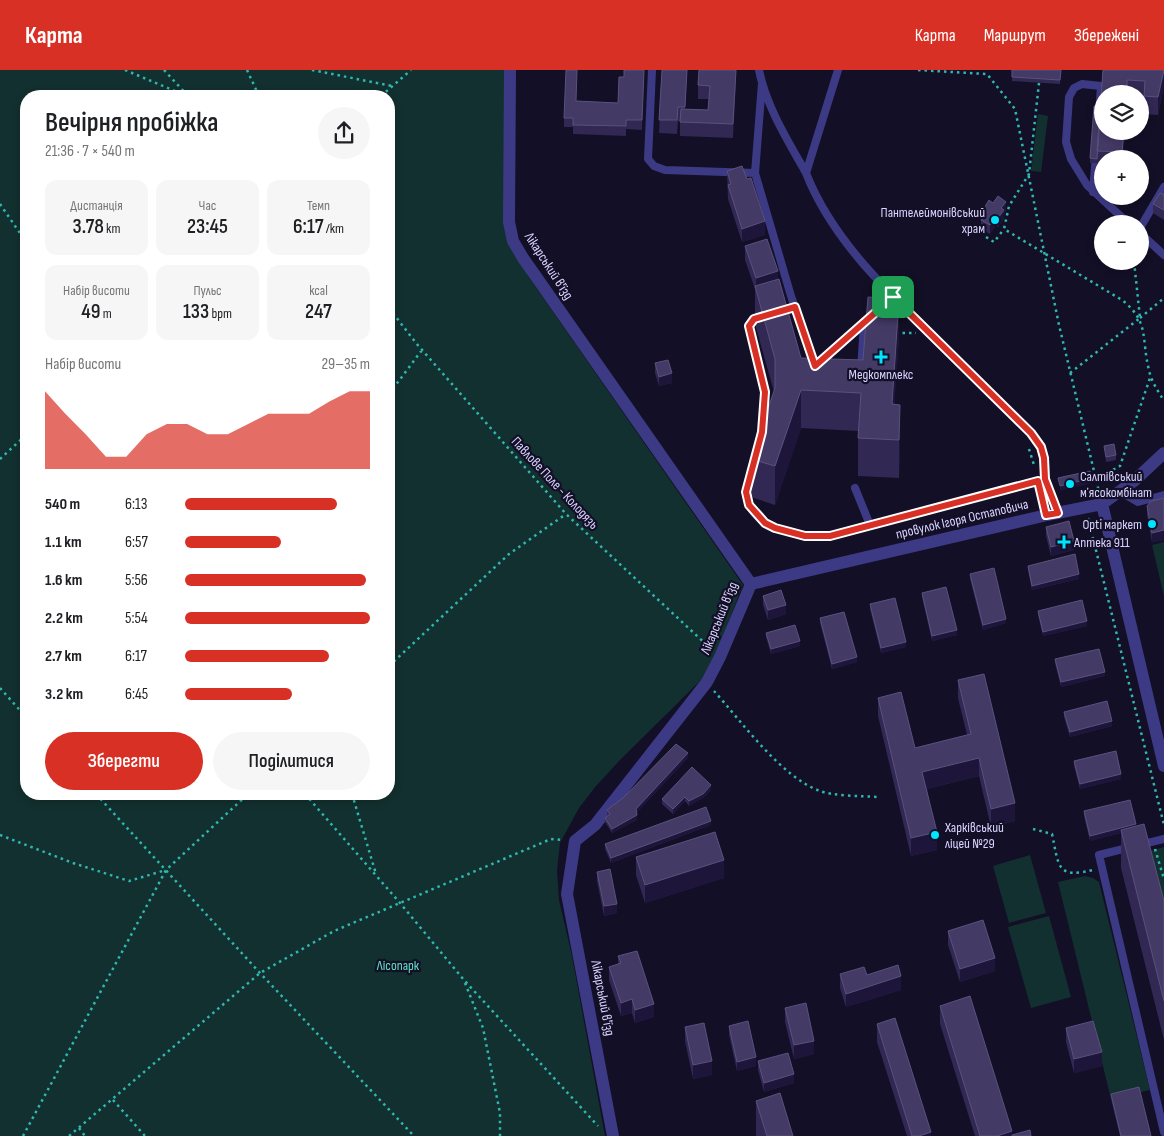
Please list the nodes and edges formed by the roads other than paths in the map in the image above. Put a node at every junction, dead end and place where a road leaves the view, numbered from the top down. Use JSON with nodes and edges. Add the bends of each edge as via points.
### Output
{"nodes":[{"id":1,"x":510,"y":70,"type":"edge"},
{"id":2,"x":652,"y":70,"type":"edge"},
{"id":3,"x":759,"y":70,"type":"edge"},
{"id":4,"x":838,"y":70,"type":"edge"},
{"id":5,"x":762,"y":83,"type":"junction"},
{"id":6,"x":1094,"y":85,"type":"edge"},
{"id":7,"x":1097,"y":144,"type":"edge"},
{"id":8,"x":755,"y":173,"type":"junction"},
{"id":9,"x":806,"y":173,"type":"junction"},
{"id":10,"x":1164,"y":187,"type":"edge"},
{"id":11,"x":1093,"y":192,"type":"junction"},
{"id":12,"x":1119,"y":215,"type":"edge"},
{"id":13,"x":1148,"y":215,"type":"edge"},
{"id":14,"x":1149,"y":241,"type":"edge"},
{"id":15,"x":1164,"y":255,"type":"edge"},
{"id":16,"x":893,"y":297,"type":"junction"},
{"id":17,"x":886,"y":304,"type":"edge"},
{"id":18,"x":795,"y":307,"type":"junction"},
{"id":19,"x":879,"y":310,"type":"edge"},
{"id":20,"x":864,"y":324,"type":"junction"},
{"id":21,"x":859,"y":378,"type":"edge"},
{"id":22,"x":760,"y":441,"type":"edge"},
{"id":23,"x":1164,"y":453,"type":"edge"},
{"id":24,"x":755,"y":458,"type":"edge"},
{"id":25,"x":1042,"y":480,"type":"junction"},
{"id":26,"x":855,"y":488,"type":"dead end"},
{"id":27,"x":1116,"y":494,"type":"junction"},
{"id":28,"x":1164,"y":495,"type":"edge"},
{"id":29,"x":1102,"y":504,"type":"junction"},
{"id":30,"x":1058,"y":513,"type":"junction"},
{"id":31,"x":870,"y":525,"type":"junction"},
{"id":32,"x":751,"y":584,"type":"junction"},
{"id":33,"x":1164,"y":766,"type":"edge"},
{"id":34,"x":1164,"y":838,"type":"edge"},
{"id":35,"x":1164,"y":1132,"type":"edge"},
{"id":36,"x":609,"y":1134,"type":"edge"}],
"edges":[{"from":1,"to":32,"type":"street","name":"Лікарський в'їзд","via":[[509,222],[513,241]]},
{"from":2,"to":8,"type":"lane","via":[[648,158],[654,166],[665,170]]},
{"from":3,"to":5,"type":"lane"},
{"from":4,"to":9,"type":"lane"},
{"from":5,"to":8,"type":"lane"},
{"from":5,"to":9,"type":"lane"},
{"from":6,"to":11,"type":"lane","via":[[1082,84],[1074,88],[1070,97],[1066,142],[1071,159]]},
{"from":7,"to":11,"type":"lane"},
{"from":8,"to":18,"type":"lane"},
{"from":9,"to":16,"type":"lane","via":[[839,231]]},
{"from":10,"to":13,"type":"lane"},
{"from":11,"to":12,"type":"lane"},
{"from":14,"to":15,"type":"lane"},
{"from":16,"to":17,"type":"lane"},
{"from":16,"to":25,"type":"lane","via":[[1031,433],[1044,458]]},
{"from":18,"to":20,"type":"lane","via":[[816,369]]},
{"from":18,"to":22,"type":"lane","via":[[754,319],[749,326],[765,392]]},
{"from":19,"to":20,"type":"lane"},
{"from":20,"to":21,"type":"lane"},
{"from":23,"to":27,"type":"street","name":"провулок Ігоря Остаповича"},
{"from":24,"to":31,"type":"lane","via":[[746,492],[749,505],[765,523],[795,534],[816,537]]},
{"from":25,"to":30,"type":"lane"},
{"from":25,"to":31,"type":"lane"},
{"from":26,"to":31,"type":"lane"},
{"from":27,"to":28,"type":"lane","via":[[1138,502]]},
{"from":27,"to":29,"type":"street","name":"провулок Ігоря Остаповича"},
{"from":29,"to":30,"type":"street","name":"провулок Ігоря Остаповича"},
{"from":29,"to":33,"type":"street"},
{"from":30,"to":32,"type":"street","name":"провулок Ігоря Остаповича"},
{"from":32,"to":36,"type":"street","name":"Лікарський в'їзд","via":[[707,682],[595,825],[575,841],[567,894]]},
{"from":34,"to":35,"type":"lane","via":[[1099,855]]}]}
